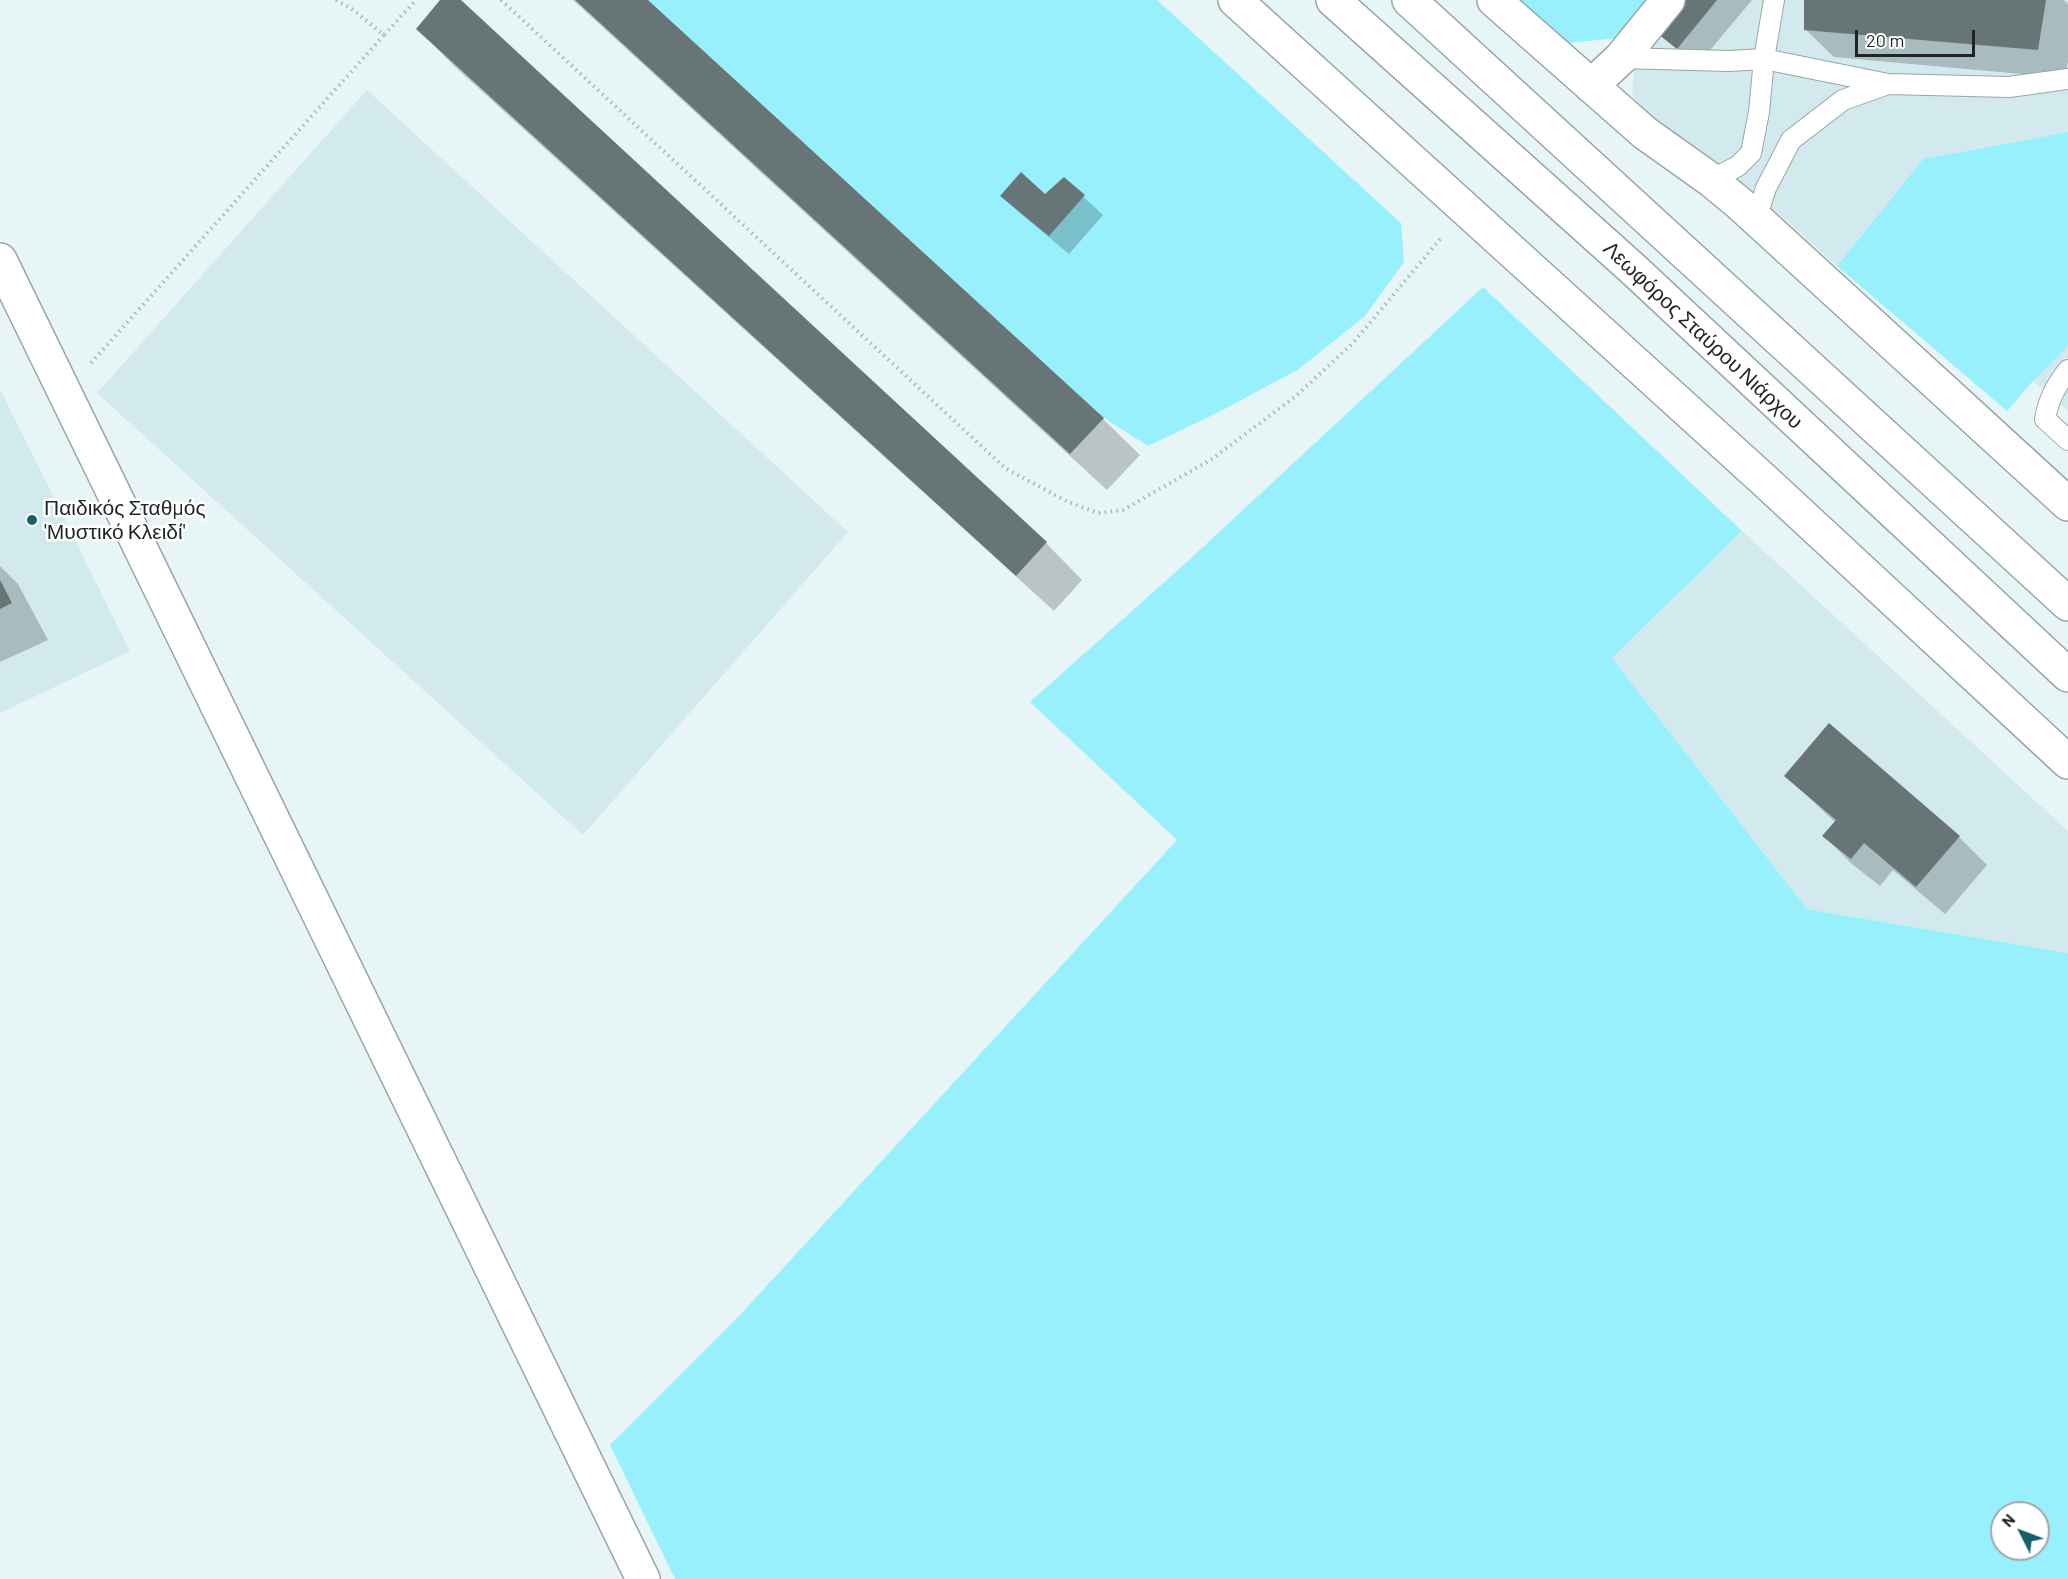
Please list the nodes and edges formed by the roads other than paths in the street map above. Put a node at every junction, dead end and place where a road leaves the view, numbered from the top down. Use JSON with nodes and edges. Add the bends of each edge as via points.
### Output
{"nodes":[{"id":1,"x":1235,"y":0,"type":"edge"},
{"id":2,"x":1333,"y":0,"type":"edge"},
{"id":3,"x":1409,"y":0,"type":"edge"},
{"id":4,"x":1494,"y":0,"type":"edge"},
{"id":5,"x":1668,"y":0,"type":"edge"},
{"id":6,"x":1774,"y":0,"type":"edge"},
{"id":7,"x":1621,"y":58,"type":"junction"},
{"id":8,"x":1764,"y":59,"type":"junction"},
{"id":9,"x":2068,"y":80,"type":"edge"},
{"id":10,"x":1888,"y":84,"type":"junction"},
{"id":11,"x":1591,"y":86,"type":"junction"},
{"id":12,"x":1711,"y":180,"type":"junction"},
{"id":13,"x":1755,"y":219,"type":"junction"},
{"id":14,"x":0,"y":260,"type":"edge"},
{"id":15,"x":2068,"y":370,"type":"edge"},
{"id":16,"x":2068,"y":440,"type":"edge"},
{"id":17,"x":2068,"y":504,"type":"edge"},
{"id":18,"x":2068,"y":604,"type":"edge"},
{"id":19,"x":2068,"y":675,"type":"edge"},
{"id":20,"x":2068,"y":762,"type":"edge"},
{"id":21,"x":643,"y":1579,"type":"edge"}],
"edges":[{"from":1,"to":20,"type":"street"},
{"from":2,"to":19,"type":"street","name":"Λεωφόρος Σταύρου Νιάρχου","via":[[1633,269]]},
{"from":3,"to":18,"type":"street"},
{"from":4,"to":11,"type":"street"},
{"from":5,"to":7,"type":"street"},
{"from":6,"to":8,"type":"lane"},
{"from":7,"to":8,"type":"lane"},
{"from":7,"to":11,"type":"street"},
{"from":8,"to":10,"type":"lane"},
{"from":8,"to":12,"type":"lane","via":[[1751,153]]},
{"from":9,"to":10,"type":"lane","via":[[2009,87]]},
{"from":10,"to":13,"type":"lane","via":[[1843,100],[1791,140]]},
{"from":11,"to":12,"type":"street","via":[[1645,133]]},
{"from":12,"to":13,"type":"street"},
{"from":13,"to":17,"type":"street"},
{"from":14,"to":21,"type":"street"},
{"from":15,"to":16,"type":"lane","via":[[2052,394],[2045,419]]}]}
